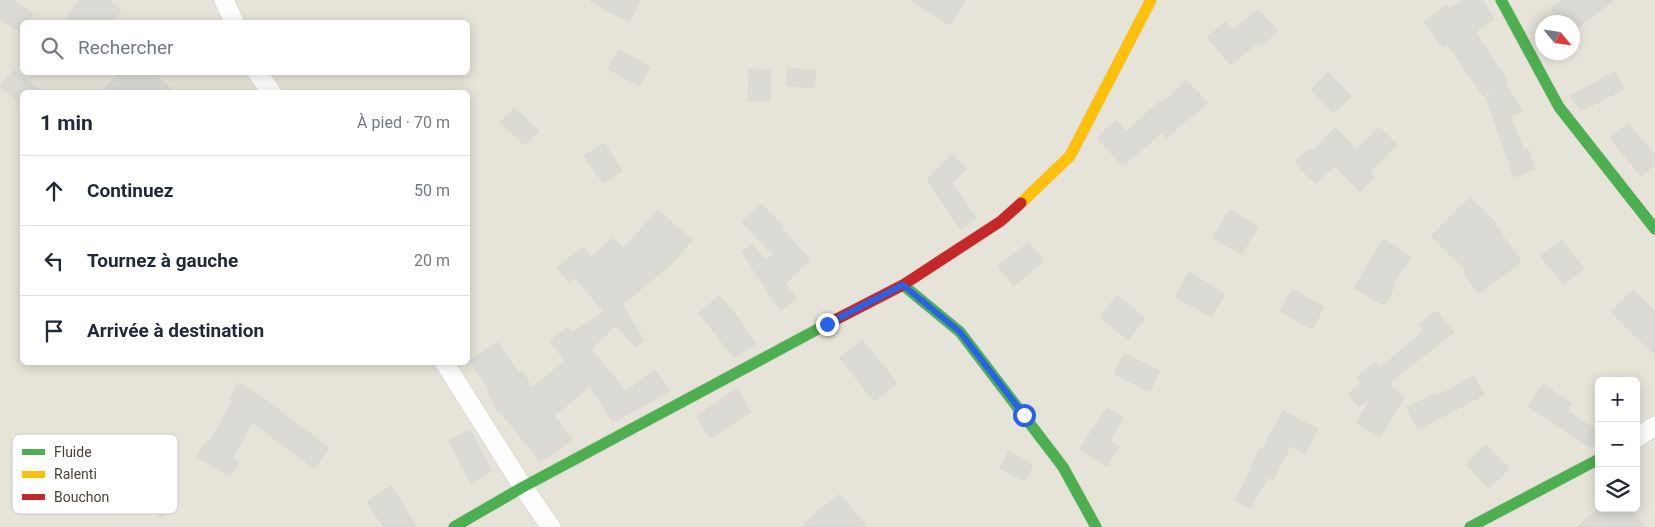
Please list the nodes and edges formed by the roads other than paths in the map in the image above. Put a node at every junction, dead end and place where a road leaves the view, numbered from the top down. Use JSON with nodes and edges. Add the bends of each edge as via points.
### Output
{"nodes":[{"id":1,"x":224,"y":0,"type":"edge"},
{"id":2,"x":1151,"y":0,"type":"edge"},
{"id":3,"x":1501,"y":0,"type":"edge"},
{"id":4,"x":233,"y":20,"type":"edge"},
{"id":5,"x":260,"y":75,"type":"edge"},
{"id":6,"x":270,"y":90,"type":"edge"},
{"id":7,"x":1655,"y":229,"type":"edge"},
{"id":8,"x":903,"y":285,"type":"junction"},
{"id":9,"x":446,"y":365,"type":"edge"},
{"id":10,"x":1655,"y":426,"type":"edge"},
{"id":11,"x":1640,"y":435,"type":"edge"},
{"id":12,"x":1595,"y":461,"type":"edge"},
{"id":13,"x":523,"y":487,"type":"junction"},
{"id":14,"x":454,"y":527,"type":"edge"},
{"id":15,"x":551,"y":527,"type":"edge"},
{"id":16,"x":1096,"y":527,"type":"edge"},
{"id":17,"x":1470,"y":527,"type":"edge"}],
"edges":[{"from":1,"to":4,"type":"street"},
{"from":2,"to":8,"type":"street","via":[[1070,156],[1001,221]]},
{"from":3,"to":7,"type":"street","via":[[1559,107]]},
{"from":5,"to":6,"type":"street"},
{"from":8,"to":13,"type":"street"},
{"from":8,"to":16,"type":"street","via":[[960,332],[1063,467]]},
{"from":9,"to":13,"type":"street"},
{"from":10,"to":11,"type":"street"},
{"from":12,"to":17,"type":"street"},
{"from":13,"to":14,"type":"street"},
{"from":13,"to":15,"type":"street"}]}
